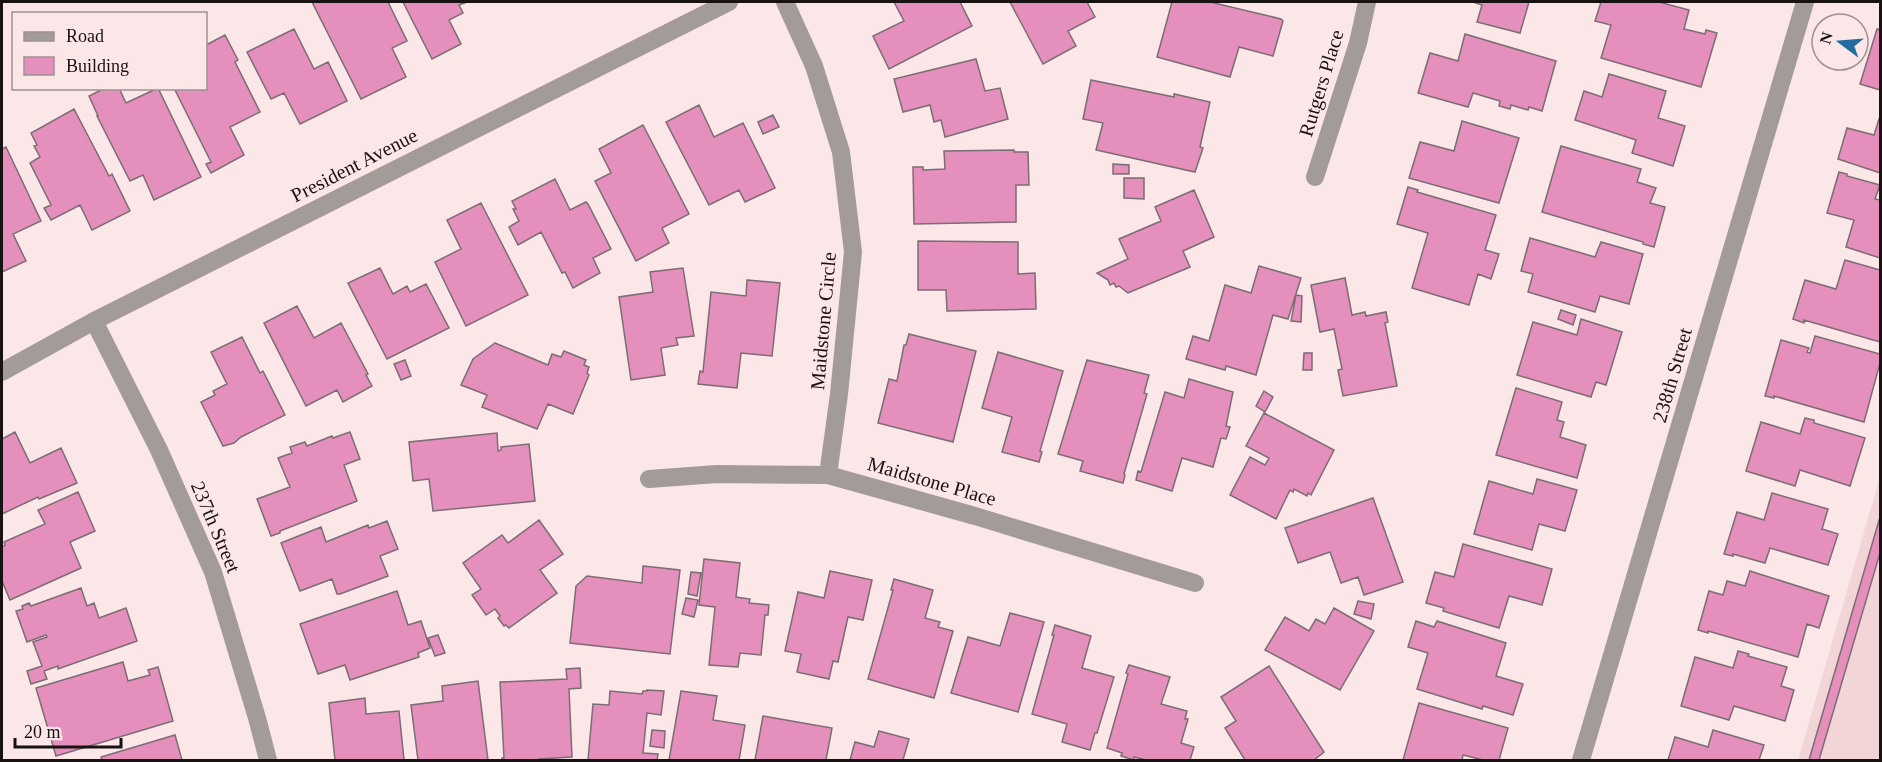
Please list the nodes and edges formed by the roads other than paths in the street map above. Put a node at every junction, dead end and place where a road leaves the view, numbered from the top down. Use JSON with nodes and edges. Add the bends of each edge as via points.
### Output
{"nodes":[{"id":1,"x":729,"y":2,"type":"edge"},
{"id":2,"x":784,"y":2,"type":"edge"},
{"id":3,"x":1368,"y":2,"type":"edge"},
{"id":4,"x":1806,"y":2,"type":"edge"},
{"id":5,"x":1316,"y":177,"type":"dead end"},
{"id":6,"x":94,"y":321,"type":"junction"},
{"id":7,"x":2,"y":372,"type":"edge"},
{"id":8,"x":828,"y":475,"type":"junction"},
{"id":9,"x":648,"y":479,"type":"dead end"},
{"id":10,"x":1195,"y":583,"type":"dead end"},
{"id":11,"x":268,"y":760,"type":"edge"},
{"id":12,"x":1581,"y":760,"type":"edge"}],
"edges":[{"from":1,"to":6,"type":"street","name":"President Avenue"},
{"from":2,"to":8,"type":"street","name":"Maidstone Circle","via":[[814,66],[841,152],[853,252]]},
{"from":3,"to":5,"type":"street","name":"Rutgers Place"},
{"from":4,"to":12,"type":"street","name":"238th Street"},
{"from":6,"to":7,"type":"street","name":"President Avenue"},
{"from":6,"to":11,"type":"street","name":"237th Street","via":[[159,450],[213,572]]},
{"from":8,"to":9,"type":"street","name":"Maidstone Place","via":[[717,474]]},
{"from":8,"to":10,"type":"street","name":"Maidstone Place"}]}
